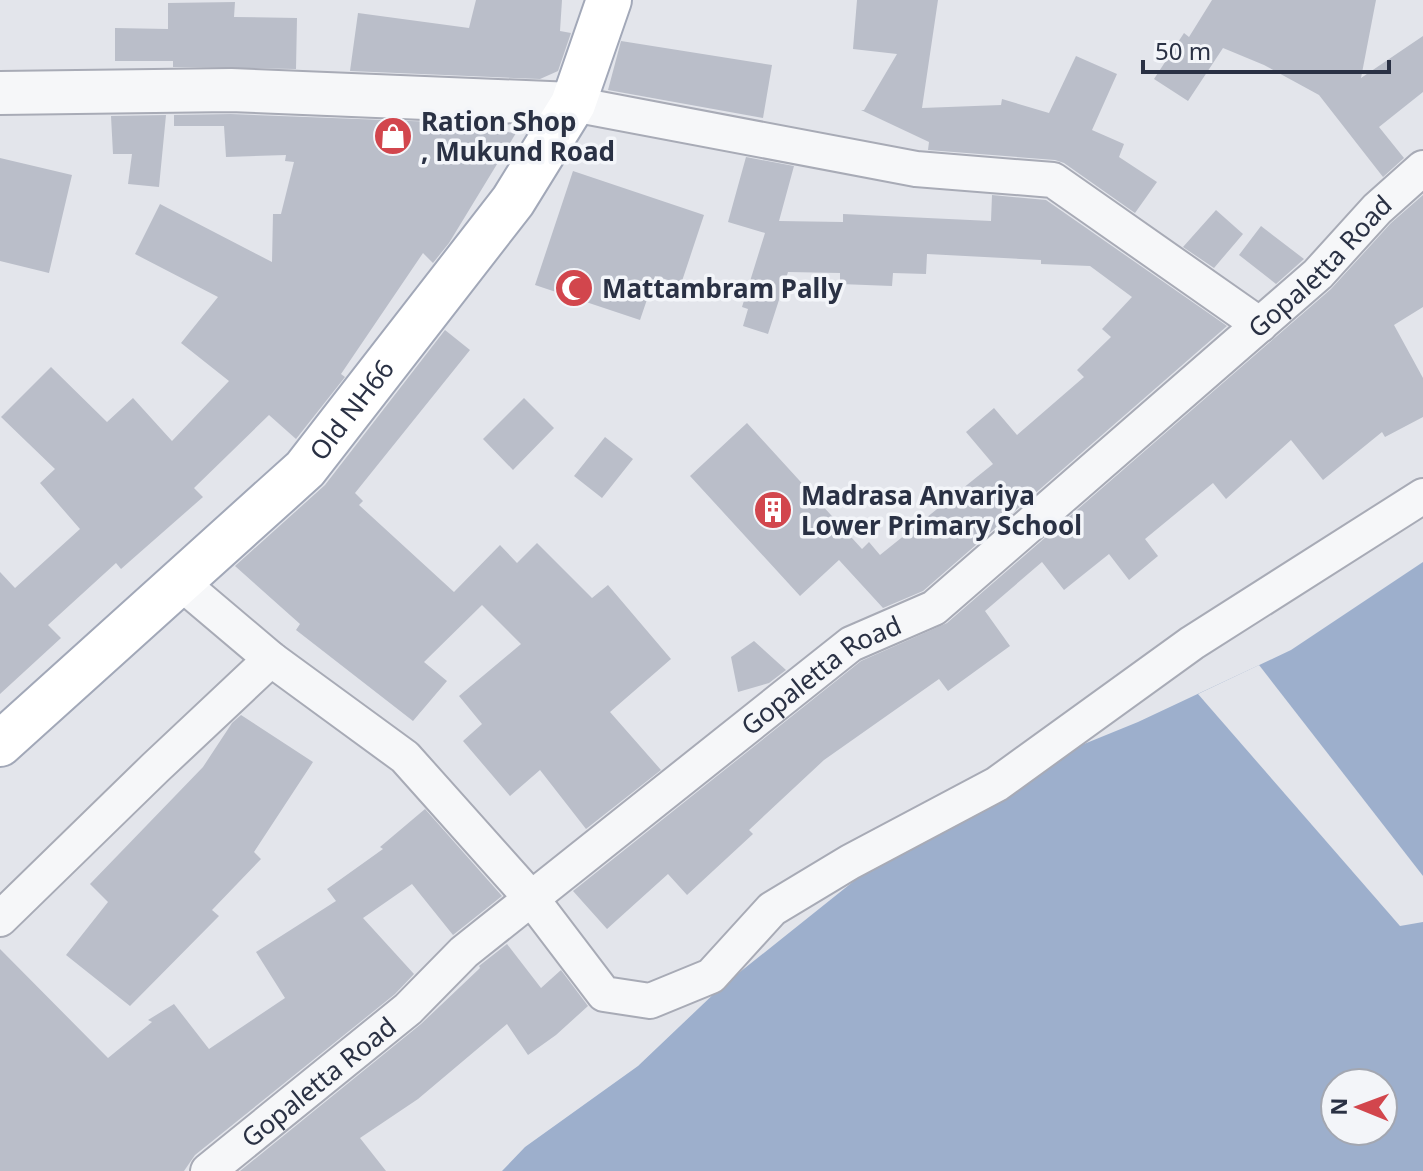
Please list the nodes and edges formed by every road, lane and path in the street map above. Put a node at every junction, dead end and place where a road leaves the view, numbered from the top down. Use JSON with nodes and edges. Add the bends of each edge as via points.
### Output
{"nodes":[{"id":1,"x":609,"y":0,"type":"edge"},
{"id":2,"x":0,"y":93,"type":"edge"},
{"id":3,"x":573,"y":104,"type":"junction"},
{"id":4,"x":1423,"y":168,"type":"edge"},
{"id":5,"x":1260,"y":325,"type":"junction"},
{"id":6,"x":1423,"y":496,"type":"edge"},
{"id":7,"x":180,"y":582,"type":"junction"},
{"id":8,"x":271,"y":659,"type":"junction"},
{"id":9,"x":0,"y":744,"type":"edge"},
{"id":10,"x":531,"y":898,"type":"junction"},
{"id":11,"x":0,"y":919,"type":"edge"},
{"id":12,"x":208,"y":1171,"type":"edge"}],
"edges":[{"from":1,"to":3,"type":"main road","name":"Old NH66"},
{"from":2,"to":3,"type":"street","via":[[231,90]]},
{"from":3,"to":5,"type":"street","via":[[916,169],[1053,180]]},
{"from":3,"to":7,"type":"main road","name":"Old NH66","via":[[513,201],[305,469]]},
{"from":4,"to":5,"type":"street","name":"Gopaletta Road"},
{"from":5,"to":10,"type":"street","name":"Gopaletta Road","via":[[934,608],[851,644]]},
{"from":6,"to":10,"type":"street","via":[[1192,643],[997,784],[772,909],[711,976],[650,1001],[604,994]]},
{"from":7,"to":8,"type":"street"},
{"from":7,"to":9,"type":"main road","name":"Old NH66"},
{"from":8,"to":10,"type":"street","via":[[405,757]]},
{"from":8,"to":11,"type":"street"},
{"from":10,"to":12,"type":"street","name":"Gopaletta Road","via":[[464,952],[408,1009]]}]}
